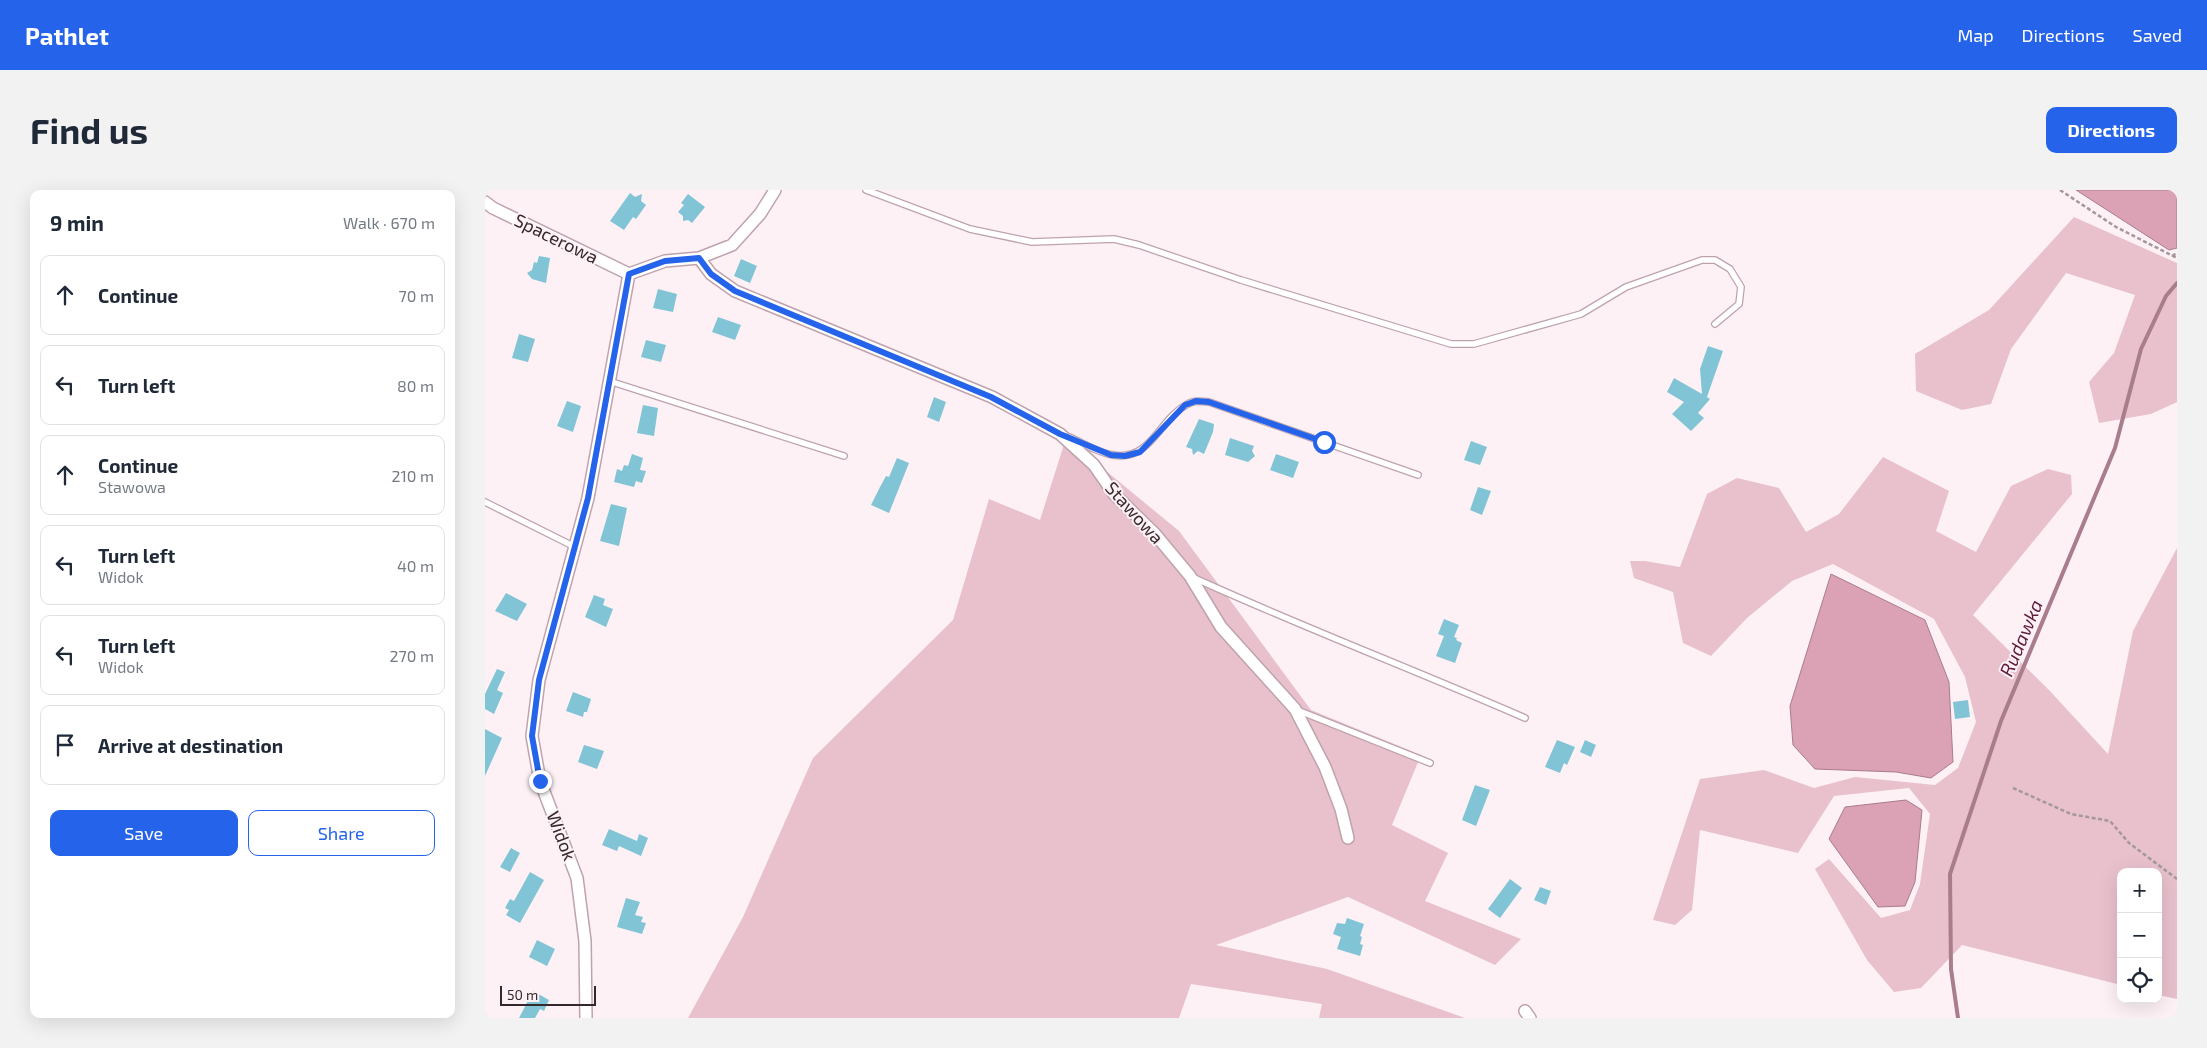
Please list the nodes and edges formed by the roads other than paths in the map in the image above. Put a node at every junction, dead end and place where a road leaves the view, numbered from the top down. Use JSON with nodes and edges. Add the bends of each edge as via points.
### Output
{"nodes":[{"id":1,"x":775,"y":190,"type":"edge"},
{"id":2,"x":866,"y":190,"type":"edge"},
{"id":3,"x":485,"y":202,"type":"edge"},
{"id":4,"x":699,"y":258,"type":"junction"},
{"id":5,"x":629,"y":274,"type":"junction"},
{"id":6,"x":1715,"y":324,"type":"dead end"},
{"id":7,"x":609,"y":381,"type":"junction"},
{"id":8,"x":1060,"y":434,"type":"junction"},
{"id":9,"x":844,"y":456,"type":"dead end"},
{"id":10,"x":1418,"y":475,"type":"dead end"},
{"id":11,"x":485,"y":502,"type":"edge"},
{"id":12,"x":575,"y":548,"type":"junction"},
{"id":13,"x":1190,"y":576,"type":"junction"},
{"id":14,"x":1295,"y":709,"type":"junction"},
{"id":15,"x":1525,"y":718,"type":"dead end"},
{"id":16,"x":1430,"y":763,"type":"dead end"},
{"id":17,"x":1348,"y":838,"type":"dead end"},
{"id":18,"x":586,"y":1018,"type":"edge"}],
"edges":[{"from":1,"to":4,"type":"street","via":[[760,214],[732,245]]},
{"from":2,"to":6,"type":"lane","via":[[969,229],[1033,242],[1114,239],[1139,244],[1241,280],[1451,344],[1474,344],[1581,314],[1626,287],[1702,260],[1715,260],[1730,269],[1741,288],[1739,304]]},
{"from":3,"to":5,"type":"street","name":"Spacerowa"},
{"from":4,"to":5,"type":"street","via":[[665,261]]},
{"from":4,"to":8,"type":"street","name":"Stawowa","via":[[711,274],[735,291],[991,397]]},
{"from":5,"to":7,"type":"street","name":"Widok"},
{"from":7,"to":9,"type":"lane"},
{"from":7,"to":12,"type":"street","name":"Widok","via":[[588,498]]},
{"from":8,"to":10,"type":"lane","via":[[1111,455],[1125,456],[1140,452],[1185,405],[1196,401],[1209,402]]},
{"from":8,"to":13,"type":"street","name":"Stawowa","via":[[1093,465],[1114,494],[1155,534]]},
{"from":11,"to":12,"type":"lane"},
{"from":12,"to":18,"type":"street","name":"Widok","via":[[539,680],[532,736],[540,781],[577,878],[585,941]]},
{"from":13,"to":14,"type":"street","name":"Stawowa","via":[[1221,627]]},
{"from":13,"to":15,"type":"lane"},
{"from":14,"to":16,"type":"lane"},
{"from":14,"to":17,"type":"street","name":"Stawowa","via":[[1325,767],[1341,808]]}]}
